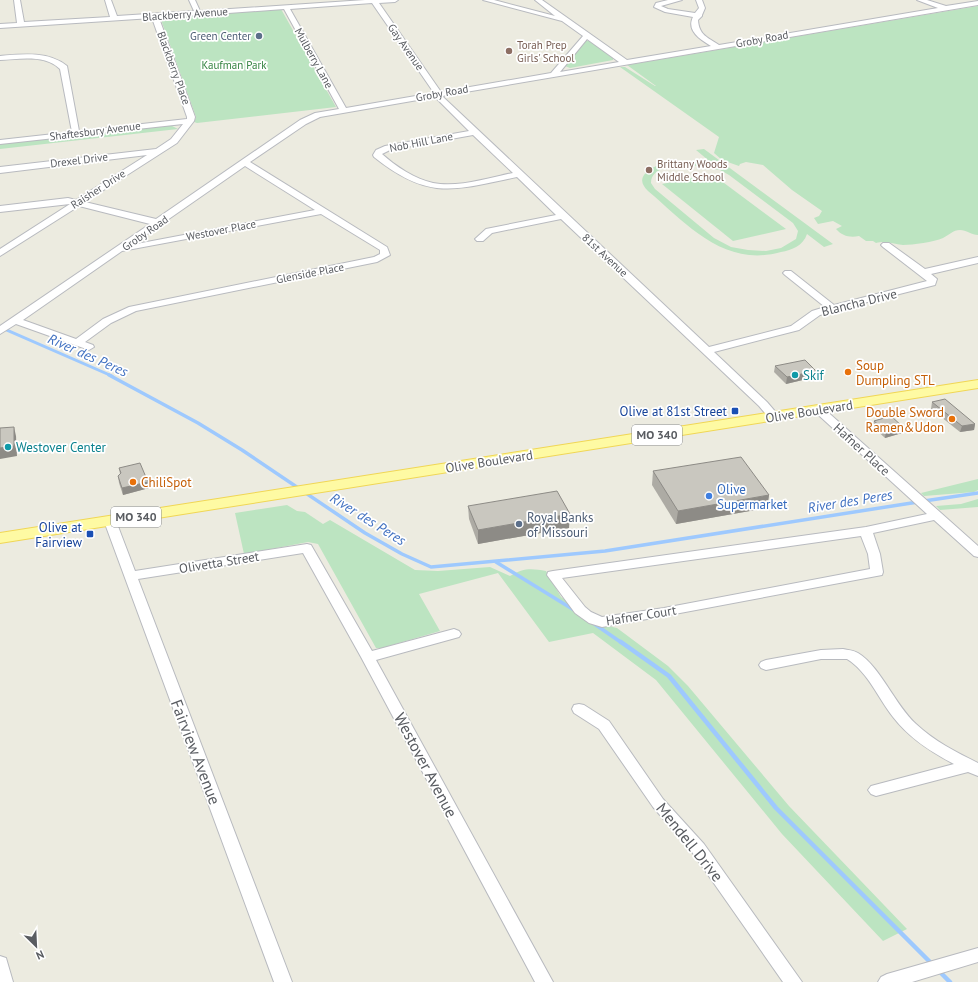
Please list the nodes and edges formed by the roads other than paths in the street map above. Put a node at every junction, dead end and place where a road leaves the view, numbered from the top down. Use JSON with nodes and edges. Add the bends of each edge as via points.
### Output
{"nodes":[{"id":1,"x":17,"y":0,"type":"edge"},
{"id":2,"x":108,"y":0,"type":"edge"},
{"id":3,"x":192,"y":0,"type":"edge"},
{"id":4,"x":395,"y":0,"type":"edge"},
{"id":5,"x":486,"y":0,"type":"edge"},
{"id":6,"x":538,"y":0,"type":"edge"},
{"id":7,"x":550,"y":0,"type":"edge"},
{"id":8,"x":679,"y":0,"type":"edge"},
{"id":9,"x":699,"y":0,"type":"edge"},
{"id":10,"x":920,"y":0,"type":"edge"},
{"id":11,"x":365,"y":1,"type":"edge"},
{"id":12,"x":374,"y":1,"type":"junction"},
{"id":13,"x":978,"y":3,"type":"edge"},
{"id":14,"x":286,"y":7,"type":"junction"},
{"id":15,"x":946,"y":8,"type":"junction"},
{"id":16,"x":198,"y":13,"type":"junction"},
{"id":17,"x":155,"y":16,"type":"junction"},
{"id":18,"x":699,"y":16,"type":"junction"},
{"id":19,"x":114,"y":18,"type":"junction"},
{"id":20,"x":578,"y":20,"type":"junction"},
{"id":21,"x":567,"y":21,"type":"junction"},
{"id":22,"x":21,"y":25,"type":"junction"},
{"id":23,"x":0,"y":26,"type":"edge"},
{"id":24,"x":588,"y":26,"type":"dead end"},
{"id":25,"x":587,"y":35,"type":"junction"},
{"id":26,"x":717,"y":47,"type":"junction"},
{"id":27,"x":0,"y":58,"type":"edge"},
{"id":28,"x":624,"y":62,"type":"junction"},
{"id":29,"x":554,"y":74,"type":"junction"},
{"id":30,"x":438,"y":94,"type":"junction"},
{"id":31,"x":343,"y":110,"type":"junction"},
{"id":32,"x":190,"y":120,"type":"junction"},
{"id":33,"x":475,"y":132,"type":"junction"},
{"id":34,"x":76,"y":134,"type":"junction"},
{"id":35,"x":0,"y":142,"type":"edge"},
{"id":36,"x":159,"y":151,"type":"junction"},
{"id":37,"x":246,"y":163,"type":"junction"},
{"id":38,"x":0,"y":170,"type":"edge"},
{"id":39,"x":519,"y":174,"type":"junction"},
{"id":40,"x":77,"y":203,"type":"junction"},
{"id":41,"x":0,"y":210,"type":"edge"},
{"id":42,"x":322,"y":211,"type":"junction"},
{"id":43,"x":563,"y":216,"type":"junction"},
{"id":44,"x":159,"y":223,"type":"junction"},
{"id":45,"x":480,"y":239,"type":"dead end"},
{"id":46,"x":886,"y":245,"type":"dead end"},
{"id":47,"x":119,"y":250,"type":"junction"},
{"id":48,"x":0,"y":253,"type":"edge"},
{"id":49,"x":385,"y":254,"type":"junction"},
{"id":50,"x":395,"y":256,"type":"dead end"},
{"id":51,"x":978,"y":260,"type":"edge"},
{"id":52,"x":925,"y":272,"type":"junction"},
{"id":53,"x":788,"y":273,"type":"dead end"},
{"id":54,"x":832,"y":308,"type":"junction"},
{"id":55,"x":14,"y":322,"type":"junction"},
{"id":56,"x":0,"y":332,"type":"edge"},
{"id":57,"x":78,"y":342,"type":"junction"},
{"id":58,"x":89,"y":347,"type":"dead end"},
{"id":59,"x":707,"y":351,"type":"junction"},
{"id":60,"x":978,"y":384,"type":"edge"},
{"id":61,"x":818,"y":409,"type":"junction"},
{"id":62,"x":773,"y":416,"type":"junction"},
{"id":63,"x":934,"y":514,"type":"junction"},
{"id":64,"x":110,"y":521,"type":"junction"},
{"id":65,"x":866,"y":530,"type":"junction"},
{"id":66,"x":0,"y":538,"type":"edge"},
{"id":67,"x":307,"y":548,"type":"joint"},
{"id":68,"x":978,"y":553,"type":"edge"},
{"id":69,"x":130,"y":576,"type":"junction"},
{"id":70,"x":454,"y":634,"type":"dead end"},
{"id":71,"x":368,"y":657,"type":"junction"},
{"id":72,"x":766,"y":665,"type":"dead end"},
{"id":73,"x":579,"y":709,"type":"dead end"},
{"id":74,"x":973,"y":768,"type":"edge"},
{"id":75,"x":876,"y":790,"type":"dead end"},
{"id":76,"x":978,"y":956,"type":"edge"},
{"id":77,"x":0,"y":963,"type":"edge"},
{"id":78,"x":4,"y":982,"type":"edge"},
{"id":79,"x":282,"y":982,"type":"edge"},
{"id":80,"x":544,"y":982,"type":"edge"},
{"id":81,"x":793,"y":982,"type":"edge"},
{"id":82,"x":887,"y":982,"type":"edge"}],
"edges":[{"from":1,"to":22,"type":"street"},
{"from":2,"to":19,"type":"street"},
{"from":3,"to":16,"type":"street"},
{"from":4,"to":12,"type":"street","name":"Blackberry Avenue"},
{"from":5,"to":21,"type":"street"},
{"from":6,"to":21,"type":"street"},
{"from":7,"to":20,"type":"street"},
{"from":8,"to":18,"type":"street","via":[[662,2],[657,6],[663,11]]},
{"from":9,"to":18,"type":"street","via":[[702,8]]},
{"from":10,"to":15,"type":"street"},
{"from":11,"to":12,"type":"street","name":"Blackberry Avenue"},
{"from":11,"to":14,"type":"street","name":"Blackberry Avenue"},
{"from":12,"to":30,"type":"street","name":"Gay Avenue"},
{"from":13,"to":15,"type":"street","name":"Groby Road"},
{"from":14,"to":16,"type":"street","name":"Blackberry Avenue"},
{"from":14,"to":31,"type":"street","name":"Mulberry Lane"},
{"from":15,"to":26,"type":"street","name":"Groby Road"},
{"from":16,"to":17,"type":"street","name":"Blackberry Avenue"},
{"from":17,"to":19,"type":"street","name":"Blackberry Avenue"},
{"from":17,"to":32,"type":"street","name":"Blackberry Place"},
{"from":18,"to":26,"type":"street","via":[[695,29]]},
{"from":19,"to":22,"type":"street","name":"Blackberry Avenue"},
{"from":20,"to":21,"type":"street"},
{"from":20,"to":24,"type":"street"},
{"from":21,"to":25,"type":"street"},
{"from":22,"to":23,"type":"street","name":"Blackberry Avenue"},
{"from":25,"to":28,"type":"street"},
{"from":25,"to":29,"type":"street"},
{"from":26,"to":28,"type":"street","name":"Groby Road","via":[[633,58]]},
{"from":27,"to":34,"type":"street","via":[[34,57],[62,65]]},
{"from":28,"to":29,"type":"street","name":"Groby Road"},
{"from":29,"to":30,"type":"street","name":"Groby Road"},
{"from":30,"to":31,"type":"street","name":"Groby Road"},
{"from":30,"to":33,"type":"street","name":"81st Avenue","via":[[439,98]]},
{"from":31,"to":37,"type":"street","name":"Groby Road","via":[[310,118]]},
{"from":32,"to":34,"type":"street","name":"Shaftesbury Avenue"},
{"from":32,"to":36,"type":"street","name":"Raisher Drive","via":[[178,137]]},
{"from":33,"to":39,"type":"street","name":"81st Avenue"},
{"from":33,"to":39,"type":"street","name":"Nob Hill Lane","via":[[388,148],[377,155],[425,183],[438,187]]},
{"from":34,"to":35,"type":"street","name":"Shaftesbury Avenue"},
{"from":36,"to":38,"type":"street","name":"Drexel Drive"},
{"from":36,"to":40,"type":"street","name":"Raisher Drive"},
{"from":37,"to":42,"type":"street"},
{"from":37,"to":44,"type":"street","name":"Groby Road"},
{"from":39,"to":43,"type":"street","name":"81st Avenue"},
{"from":40,"to":41,"type":"street","via":[[68,201]]},
{"from":40,"to":44,"type":"street"},
{"from":40,"to":48,"type":"street","name":"Raisher Drive"},
{"from":42,"to":47,"type":"street","name":"Westover Place"},
{"from":42,"to":49,"type":"street","via":[[384,249]]},
{"from":43,"to":45,"type":"street","via":[[490,231]]},
{"from":43,"to":59,"type":"street","name":"81st Avenue"},
{"from":44,"to":47,"type":"street","name":"Groby Road"},
{"from":46,"to":52,"type":"street"},
{"from":47,"to":55,"type":"street","name":"Groby Road"},
{"from":49,"to":50,"type":"street"},
{"from":49,"to":57,"type":"street","name":"Glenside Place","via":[[377,259],[133,309],[107,321]]},
{"from":51,"to":52,"type":"street"},
{"from":52,"to":54,"type":"street","name":"Blancha Drive","via":[[932,279],[932,283]]},
{"from":53,"to":54,"type":"street"},
{"from":54,"to":59,"type":"street","name":"Blancha Drive","via":[[816,313],[795,328]]},
{"from":55,"to":56,"type":"street","name":"Groby Road"},
{"from":55,"to":57,"type":"street"},
{"from":57,"to":58,"type":"street"},
{"from":59,"to":62,"type":"street","name":"81st Avenue"},
{"from":60,"to":61,"type":"main road","name":"Olive Boulevard","number":"MO 340"},
{"from":61,"to":62,"type":"main road","name":"Olive Boulevard","number":"MO 340"},
{"from":61,"to":63,"type":"street","name":"Hafner Place"},
{"from":62,"to":64,"type":"main road","name":"Olive Boulevard","number":"MO 340"},
{"from":63,"to":65,"type":"street","name":"Hafner Court"},
{"from":63,"to":68,"type":"street","name":"Hafner Place"},
{"from":64,"to":66,"type":"main road","name":"Olive Boulevard","number":"MO 340"},
{"from":64,"to":69,"type":"street","name":"Fairview Avenue"},
{"from":65,"to":65,"type":"street","name":"Hafner Court","via":[[877,572],[602,622],[593,620],[581,611],[553,575]]},
{"from":67,"to":69,"type":"street","name":"Olivetta Street"},
{"from":67,"to":71,"type":"street","name":"Westover Avenue"},
{"from":69,"to":79,"type":"street","name":"Fairview Avenue"},
{"from":70,"to":71,"type":"street"},
{"from":71,"to":80,"type":"street","name":"Westover Avenue"},
{"from":72,"to":74,"type":"street","via":[[853,651],[902,720],[921,736]]},
{"from":73,"to":81,"type":"street","name":"Mendell Drive","via":[[604,725],[658,803],[698,848]]},
{"from":74,"to":75,"type":"street"},
{"from":76,"to":82,"type":"street"},
{"from":77,"to":78,"type":"street"}]}
